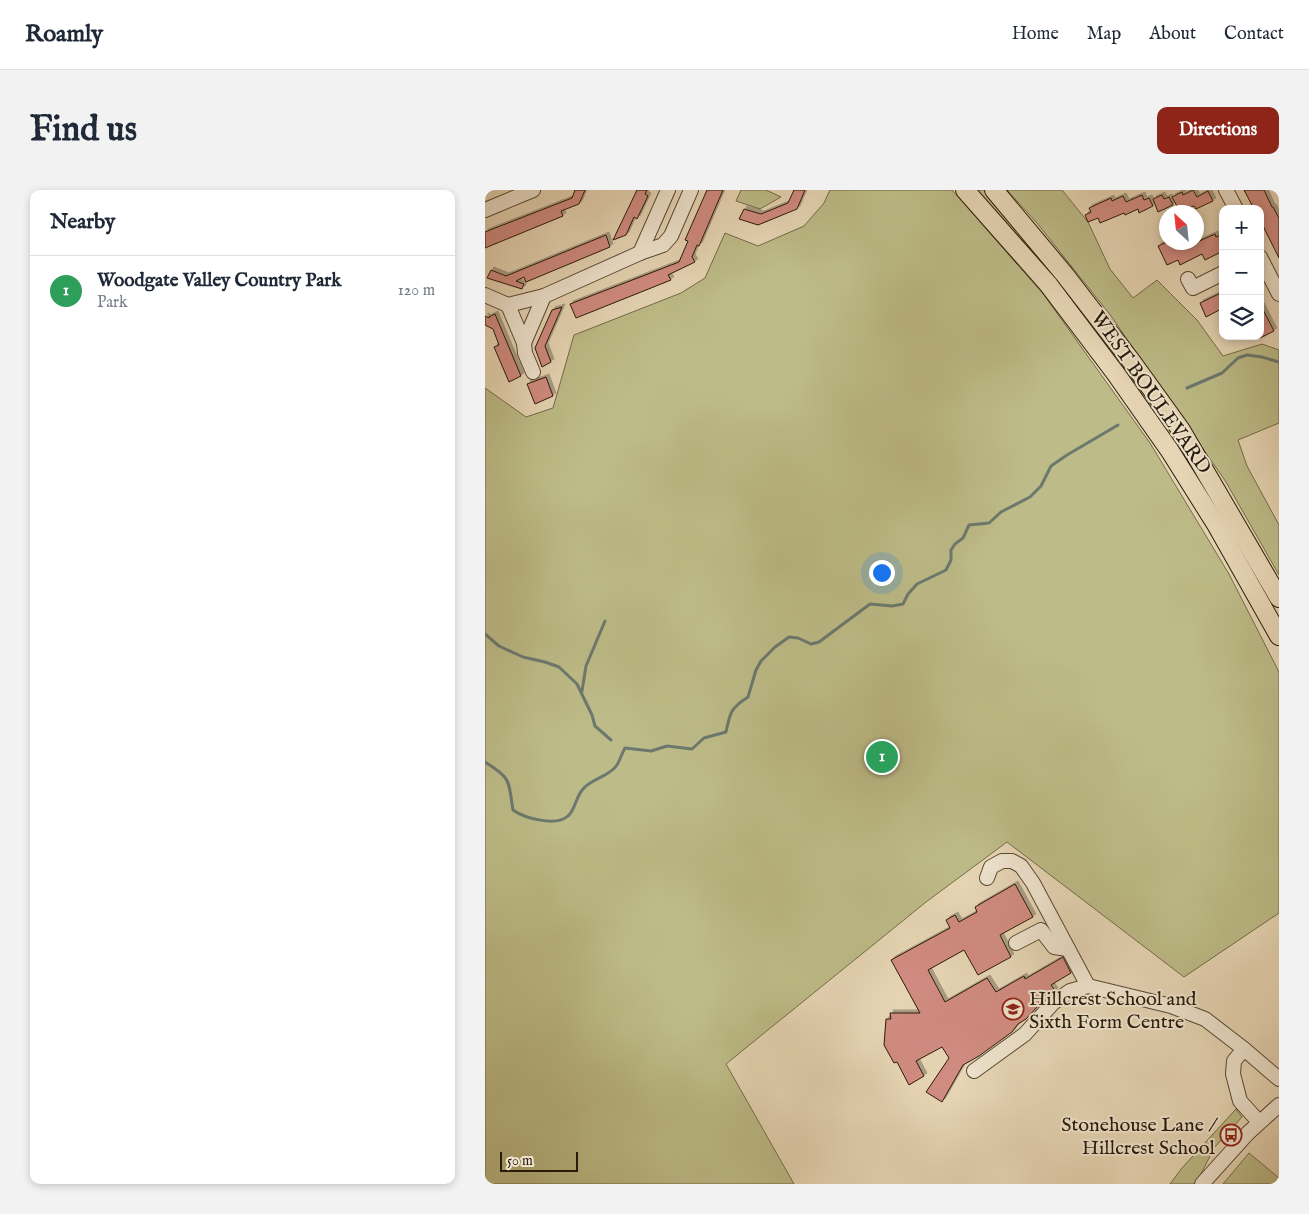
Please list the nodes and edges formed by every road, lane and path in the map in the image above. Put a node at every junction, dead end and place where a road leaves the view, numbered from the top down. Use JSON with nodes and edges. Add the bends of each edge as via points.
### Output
{"nodes":[{"id":1,"x":533,"y":190,"type":"edge"},
{"id":2,"x":668,"y":190,"type":"edge"},
{"id":3,"x":691,"y":190,"type":"edge"},
{"id":4,"x":965,"y":190,"type":"edge"},
{"id":5,"x":995,"y":190,"type":"edge"},
{"id":6,"x":1226,"y":190,"type":"edge"},
{"id":7,"x":1234,"y":205,"type":"edge"},
{"id":8,"x":485,"y":210,"type":"edge"},
{"id":9,"x":641,"y":253,"type":"junction"},
{"id":10,"x":1264,"y":265,"type":"edge"},
{"id":11,"x":1219,"y":275,"type":"edge"},
{"id":12,"x":1193,"y":288,"type":"dead end"},
{"id":13,"x":1279,"y":294,"type":"edge"},
{"id":14,"x":485,"y":296,"type":"edge"},
{"id":15,"x":543,"y":296,"type":"junction"},
{"id":16,"x":508,"y":305,"type":"junction"},
{"id":17,"x":524,"y":343,"type":"junction"},
{"id":18,"x":533,"y":372,"type":"dead end"},
{"id":19,"x":1279,"y":598,"type":"edge"},
{"id":20,"x":1279,"y":636,"type":"edge"},
{"id":21,"x":987,"y":878,"type":"dead end"},
{"id":22,"x":1016,"y":943,"type":"dead end"},
{"id":23,"x":1068,"y":949,"type":"junction"},
{"id":24,"x":1088,"y":986,"type":"junction"},
{"id":25,"x":1244,"y":1049,"type":"junction"},
{"id":26,"x":973,"y":1071,"type":"dead end"},
{"id":27,"x":1279,"y":1079,"type":"edge"},
{"id":28,"x":1279,"y":1105,"type":"edge"},
{"id":29,"x":1259,"y":1122,"type":"junction"},
{"id":30,"x":1202,"y":1184,"type":"edge"}],
"edges":[{"from":1,"to":8,"type":"street"},
{"from":2,"to":9,"type":"street"},
{"from":3,"to":9,"type":"street","via":[[668,241]]},
{"from":4,"to":20,"type":"main road","name":"WEST BOULEVARD","via":[[1048,284],[1116,374],[1217,526]]},
{"from":5,"to":19,"type":"main road","name":"WEST BOULEVARD","via":[[1132,362],[1181,430]]},
{"from":6,"to":7,"type":"street"},
{"from":9,"to":15,"type":"street"},
{"from":10,"to":13,"type":"street"},
{"from":11,"to":12,"type":"street"},
{"from":14,"to":16,"type":"street"},
{"from":15,"to":16,"type":"street"},
{"from":15,"to":17,"type":"street"},
{"from":16,"to":17,"type":"street"},
{"from":17,"to":18,"type":"street"},
{"from":21,"to":23,"type":"street","via":[[991,867],[1002,861],[1021,866]]},
{"from":22,"to":23,"type":"street","via":[[1041,930],[1054,946]]},
{"from":23,"to":24,"type":"street"},
{"from":24,"to":25,"type":"street","via":[[1171,1006],[1205,1019]]},
{"from":24,"to":26,"type":"street","via":[[1070,991],[1053,1003],[1025,1034]]},
{"from":25,"to":27,"type":"street"},
{"from":25,"to":29,"type":"street","via":[[1234,1061],[1233,1074],[1240,1101]]},
{"from":28,"to":29,"type":"street"},
{"from":29,"to":30,"type":"street"}]}
